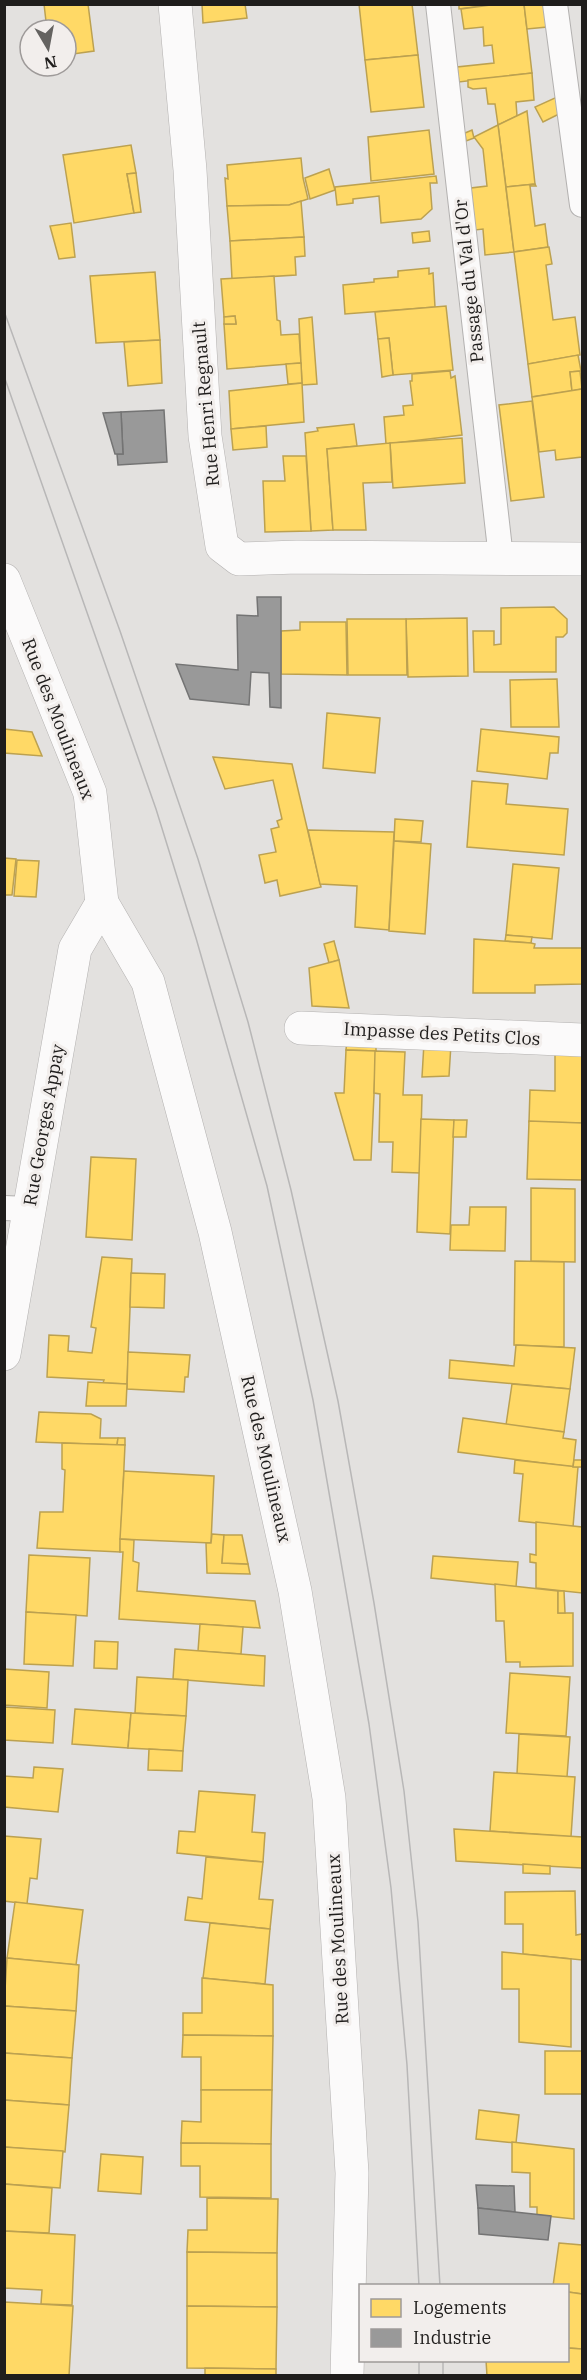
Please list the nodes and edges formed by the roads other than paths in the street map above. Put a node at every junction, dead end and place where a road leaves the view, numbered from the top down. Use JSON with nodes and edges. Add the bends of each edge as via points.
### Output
{"nodes":[{"id":1,"x":175,"y":4,"type":"edge"},
{"id":2,"x":438,"y":4,"type":"edge"},
{"id":3,"x":555,"y":4,"type":"edge"},
{"id":4,"x":582,"y":205,"type":"edge"},
{"id":5,"x":501,"y":558,"type":"junction"},
{"id":6,"x":582,"y":559,"type":"edge"},
{"id":7,"x":4,"y":580,"type":"edge"},
{"id":8,"x":102,"y":903,"type":"junction"},
{"id":9,"x":301,"y":1028,"type":"dead end"},
{"id":10,"x":582,"y":1040,"type":"edge"},
{"id":11,"x":16,"y":1208,"type":"edge"},
{"id":12,"x":4,"y":1354,"type":"edge"},
{"id":13,"x":347,"y":2376,"type":"edge"}],
"edges":[{"from":1,"to":5,"type":"street","name":"Rue Henri Regnault","via":[[190,170],[205,436],[222,546],[239,559]]},
{"from":2,"to":5,"type":"lane","name":"Passage du Val d'Or"},
{"from":3,"to":4,"type":"lane"},
{"from":5,"to":6,"type":"street","name":"Rue Henri Regnault"},
{"from":7,"to":8,"type":"street","name":"Rue des Moulineaux","via":[[90,793]]},
{"from":8,"to":11,"type":"street","name":"Rue Georges Appay","via":[[75,949]]},
{"from":8,"to":13,"type":"street","name":"Rue des Moulineaux","via":[[148,982],[215,1232],[295,1590],[324,1763],[352,2173]]},
{"from":9,"to":10,"type":"street","name":"Impasse des Petits Clos"},
{"from":11,"to":12,"type":"street","name":"Rue Georges Appay"}]}
